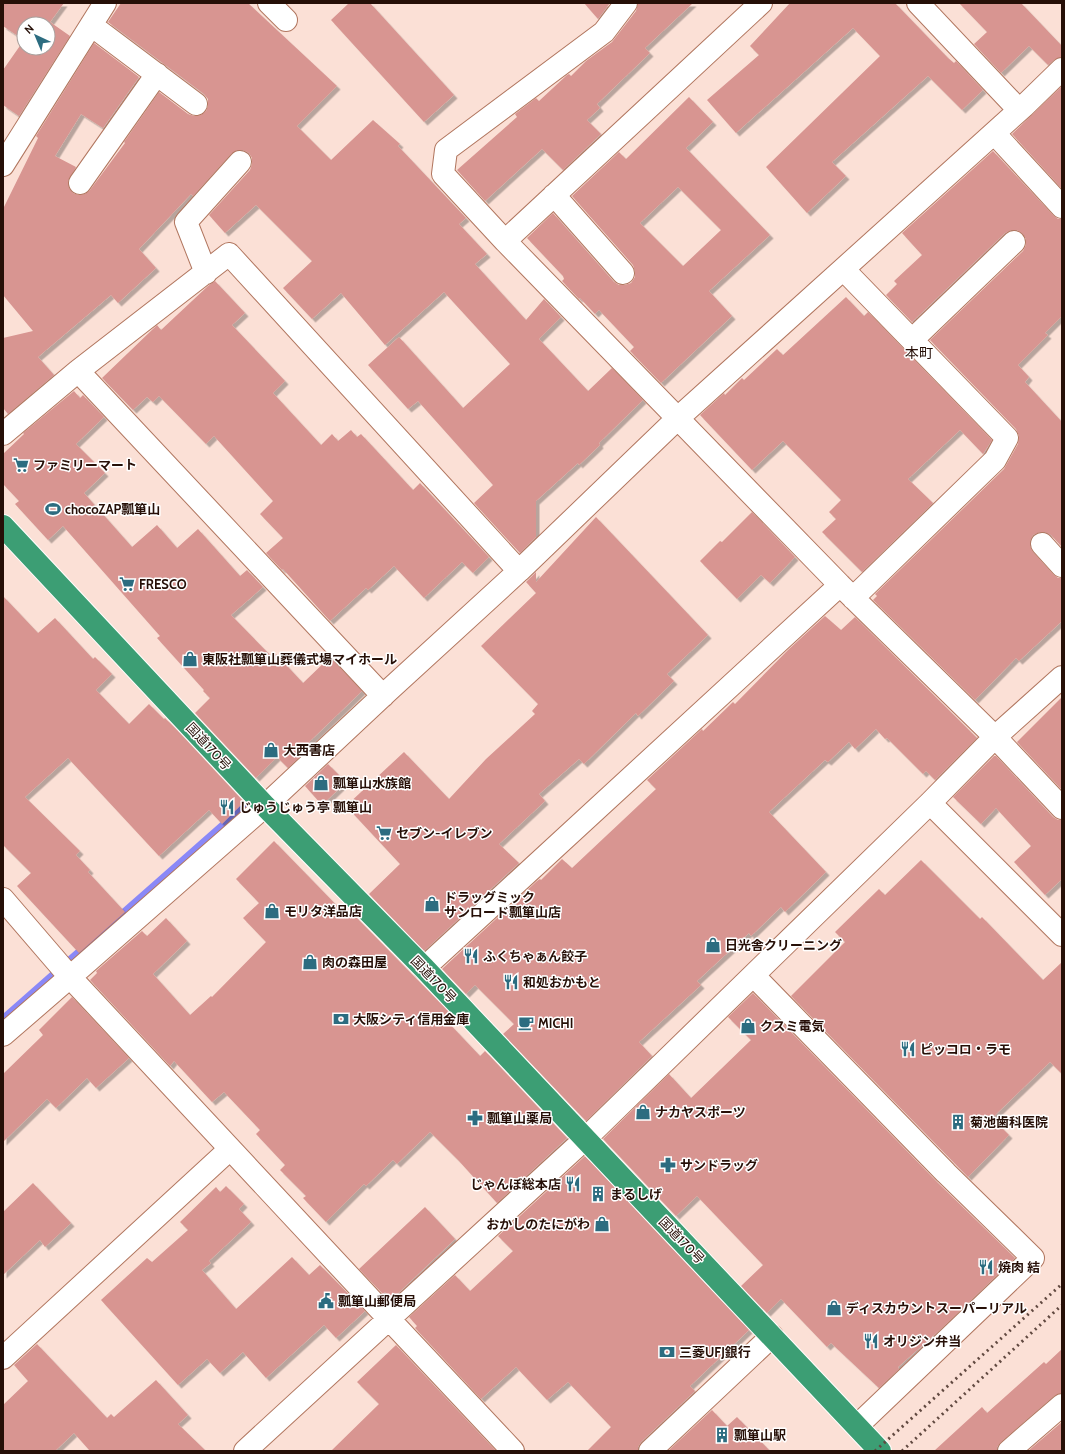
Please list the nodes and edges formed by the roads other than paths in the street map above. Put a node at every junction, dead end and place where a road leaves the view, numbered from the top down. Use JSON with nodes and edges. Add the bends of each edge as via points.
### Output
{"nodes":[{"id":1,"x":105,"y":3,"type":"edge"},
{"id":2,"x":269,"y":3,"type":"edge"},
{"id":3,"x":626,"y":3,"type":"edge"},
{"id":4,"x":761,"y":3,"type":"edge"},
{"id":5,"x":918,"y":3,"type":"edge"},
{"id":6,"x":286,"y":20,"type":"dead end"},
{"id":7,"x":91,"y":25,"type":"junction"},
{"id":8,"x":1062,"y":69,"type":"edge"},
{"id":9,"x":157,"y":74,"type":"junction"},
{"id":10,"x":196,"y":104,"type":"dead end"},
{"id":11,"x":1018,"y":110,"type":"junction"},
{"id":12,"x":994,"y":133,"type":"junction"},
{"id":13,"x":240,"y":162,"type":"dead end"},
{"id":14,"x":3,"y":165,"type":"edge"},
{"id":15,"x":80,"y":183,"type":"dead end"},
{"id":16,"x":554,"y":195,"type":"junction"},
{"id":17,"x":1062,"y":207,"type":"edge"},
{"id":18,"x":505,"y":241,"type":"junction"},
{"id":19,"x":1014,"y":242,"type":"dead end"},
{"id":20,"x":844,"y":270,"type":"junction"},
{"id":21,"x":206,"y":273,"type":"junction"},
{"id":22,"x":623,"y":273,"type":"dead end"},
{"id":23,"x":912,"y":340,"type":"junction"},
{"id":24,"x":78,"y":371,"type":"junction"},
{"id":25,"x":678,"y":418,"type":"junction"},
{"id":26,"x":3,"y":434,"type":"edge"},
{"id":27,"x":3,"y":526,"type":"edge"},
{"id":28,"x":1042,"y":544,"type":"dead end"},
{"id":29,"x":1062,"y":566,"type":"edge"},
{"id":30,"x":519,"y":571,"type":"junction"},
{"id":31,"x":847,"y":592,"type":"junction"},
{"id":32,"x":1062,"y":677,"type":"edge"},
{"id":33,"x":383,"y":696,"type":"junction"},
{"id":34,"x":995,"y":737,"type":"junction"},
{"id":35,"x":930,"y":803,"type":"junction"},
{"id":36,"x":265,"y":806,"type":"junction"},
{"id":37,"x":1062,"y":808,"type":"edge"},
{"id":38,"x":3,"y":899,"type":"edge"},
{"id":39,"x":1062,"y":935,"type":"edge"},
{"id":40,"x":424,"y":968,"type":"junction"},
{"id":41,"x":754,"y":976,"type":"junction"},
{"id":42,"x":70,"y":977,"type":"junction"},
{"id":43,"x":3,"y":1035,"type":"edge"},
{"id":44,"x":585,"y":1139,"type":"junction"},
{"id":45,"x":230,"y":1149,"type":"junction"},
{"id":46,"x":389,"y":1319,"type":"junction"},
{"id":47,"x":772,"y":1336,"type":"junction"},
{"id":48,"x":3,"y":1358,"type":"edge"},
{"id":49,"x":1062,"y":1405,"type":"edge"},
{"id":50,"x":857,"y":1426,"type":"junction"},
{"id":51,"x":245,"y":1451,"type":"edge"},
{"id":52,"x":513,"y":1451,"type":"edge"},
{"id":53,"x":650,"y":1451,"type":"edge"},
{"id":54,"x":880,"y":1451,"type":"edge"},
{"id":55,"x":1009,"y":1451,"type":"edge"}],
"edges":[{"from":1,"to":7,"type":"street"},
{"from":2,"to":6,"type":"street"},
{"from":3,"to":18,"type":"street","via":[[604,32],[446,150],[443,174]]},
{"from":4,"to":16,"type":"street"},
{"from":5,"to":11,"type":"street"},
{"from":7,"to":9,"type":"street"},
{"from":7,"to":14,"type":"street"},
{"from":8,"to":11,"type":"street"},
{"from":9,"to":10,"type":"street"},
{"from":9,"to":15,"type":"street"},
{"from":11,"to":12,"type":"street"},
{"from":12,"to":17,"type":"street"},
{"from":12,"to":20,"type":"street"},
{"from":13,"to":21,"type":"street","via":[[186,222]]},
{"from":16,"to":18,"type":"street"},
{"from":16,"to":22,"type":"street"},
{"from":18,"to":25,"type":"street"},
{"from":19,"to":23,"type":"street"},
{"from":20,"to":23,"type":"street"},
{"from":20,"to":25,"type":"street"},
{"from":21,"to":24,"type":"street"},
{"from":21,"to":30,"type":"street","via":[[229,254]]},
{"from":23,"to":31,"type":"street","via":[[1007,438],[995,460]]},
{"from":24,"to":26,"type":"street"},
{"from":24,"to":33,"type":"street"},
{"from":25,"to":30,"type":"street"},
{"from":25,"to":31,"type":"street"},
{"from":27,"to":36,"type":"highway","name":"国道170号"},
{"from":28,"to":29,"type":"street"},
{"from":30,"to":33,"type":"street"},
{"from":31,"to":34,"type":"street"},
{"from":31,"to":40,"type":"street"},
{"from":32,"to":34,"type":"street"},
{"from":33,"to":36,"type":"street"},
{"from":34,"to":35,"type":"street"},
{"from":34,"to":37,"type":"street"},
{"from":35,"to":39,"type":"street"},
{"from":35,"to":41,"type":"street"},
{"from":36,"to":40,"type":"highway","name":"国道170号"},
{"from":36,"to":42,"type":"street"},
{"from":38,"to":42,"type":"street"},
{"from":40,"to":44,"type":"highway","name":"国道170号"},
{"from":41,"to":44,"type":"street"},
{"from":41,"to":50,"type":"street","via":[[946,1173],[1033,1258]]},
{"from":42,"to":43,"type":"street"},
{"from":42,"to":45,"type":"street"},
{"from":44,"to":46,"type":"street"},
{"from":44,"to":47,"type":"highway","name":"国道170号"},
{"from":45,"to":46,"type":"street"},
{"from":45,"to":48,"type":"street"},
{"from":46,"to":51,"type":"street"},
{"from":46,"to":52,"type":"street"},
{"from":47,"to":50,"type":"highway","name":"国道170号"},
{"from":47,"to":53,"type":"street"},
{"from":49,"to":55,"type":"street"},
{"from":50,"to":54,"type":"highway","name":"国道170号"}]}
